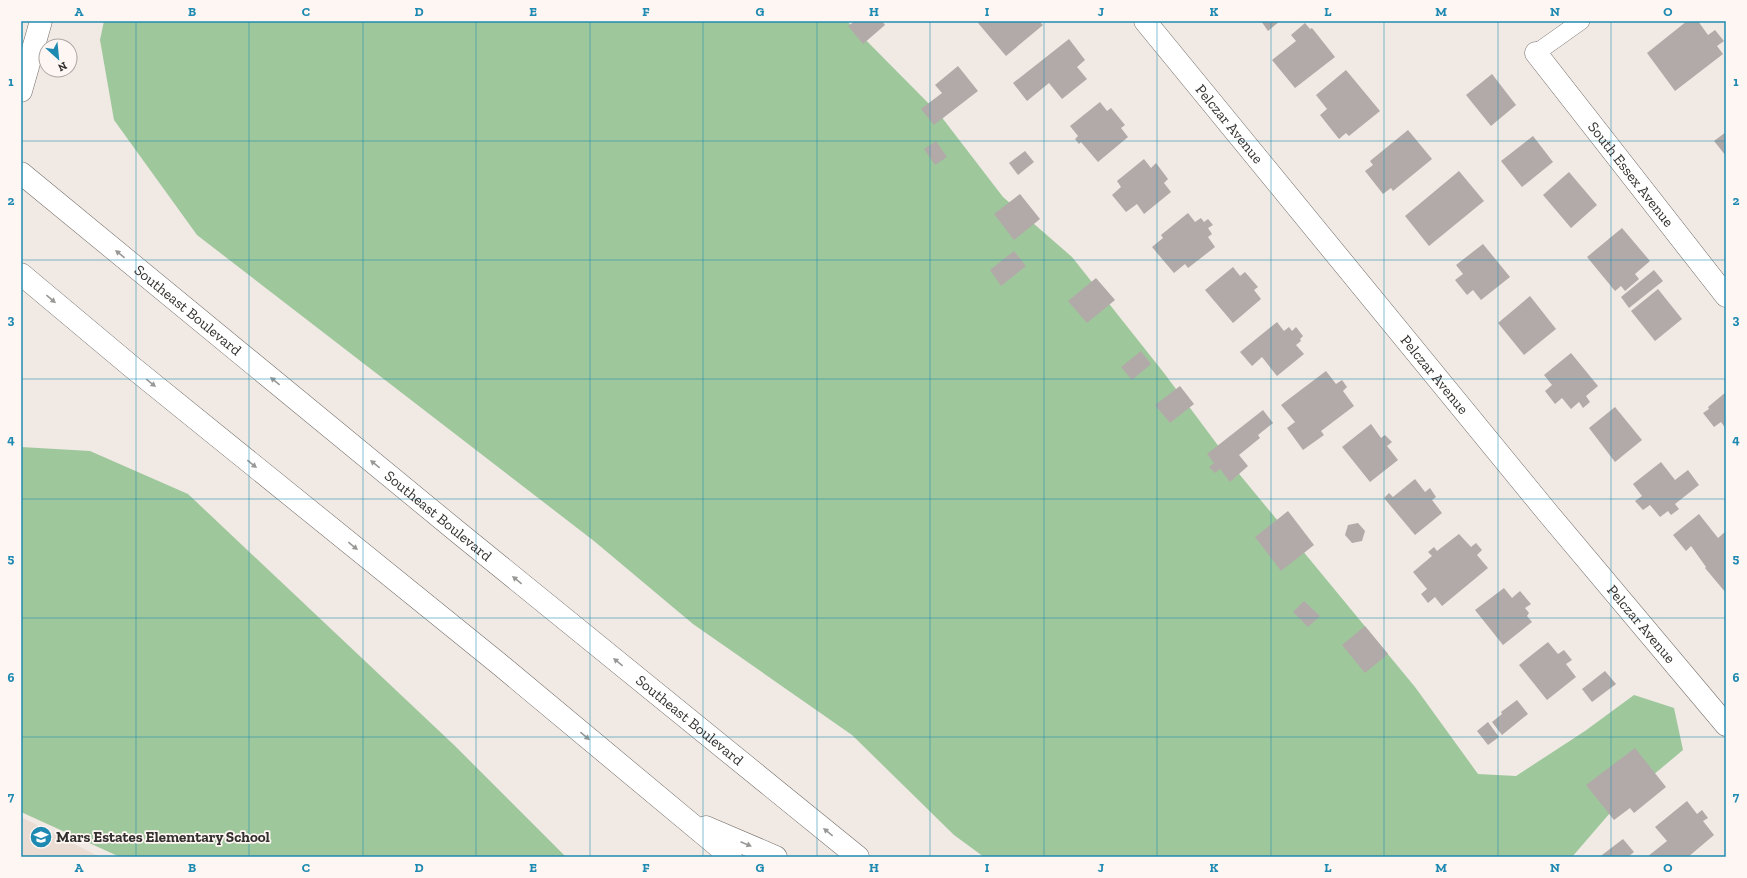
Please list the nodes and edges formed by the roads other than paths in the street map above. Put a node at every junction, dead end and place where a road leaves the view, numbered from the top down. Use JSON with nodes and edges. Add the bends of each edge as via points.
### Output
{"nodes":[{"id":1,"x":41,"y":21,"type":"edge"},
{"id":2,"x":1145,"y":21,"type":"edge"},
{"id":3,"x":1581,"y":21,"type":"edge"},
{"id":4,"x":1536,"y":53,"type":"joint"},
{"id":5,"x":21,"y":91,"type":"edge"},
{"id":6,"x":21,"y":173,"type":"edge"},
{"id":7,"x":21,"y":274,"type":"edge"},
{"id":8,"x":1726,"y":296,"type":"edge"},
{"id":9,"x":1726,"y":726,"type":"edge"},
{"id":10,"x":684,"y":818,"type":"junction"},
{"id":11,"x":731,"y":857,"type":"edge"},
{"id":12,"x":776,"y":857,"type":"edge"},
{"id":13,"x":858,"y":857,"type":"edge"}],
"edges":[{"from":1,"to":5,"type":"main road"},
{"from":2,"to":9,"type":"main road","name":"Pelczar Avenue","via":[[1547,512]]},
{"from":3,"to":4,"type":"lane"},
{"from":4,"to":8,"type":"main road","name":"South Essex Avenue"},
{"from":13,"to":6,"type":"main road","name":"Southeast Boulevard","one_way":true},
{"from":7,"to":10,"type":"main road","one_way":true},
{"from":10,"to":11,"type":"main road"},
{"from":10,"to":12,"type":"main road","one_way":true}]}
